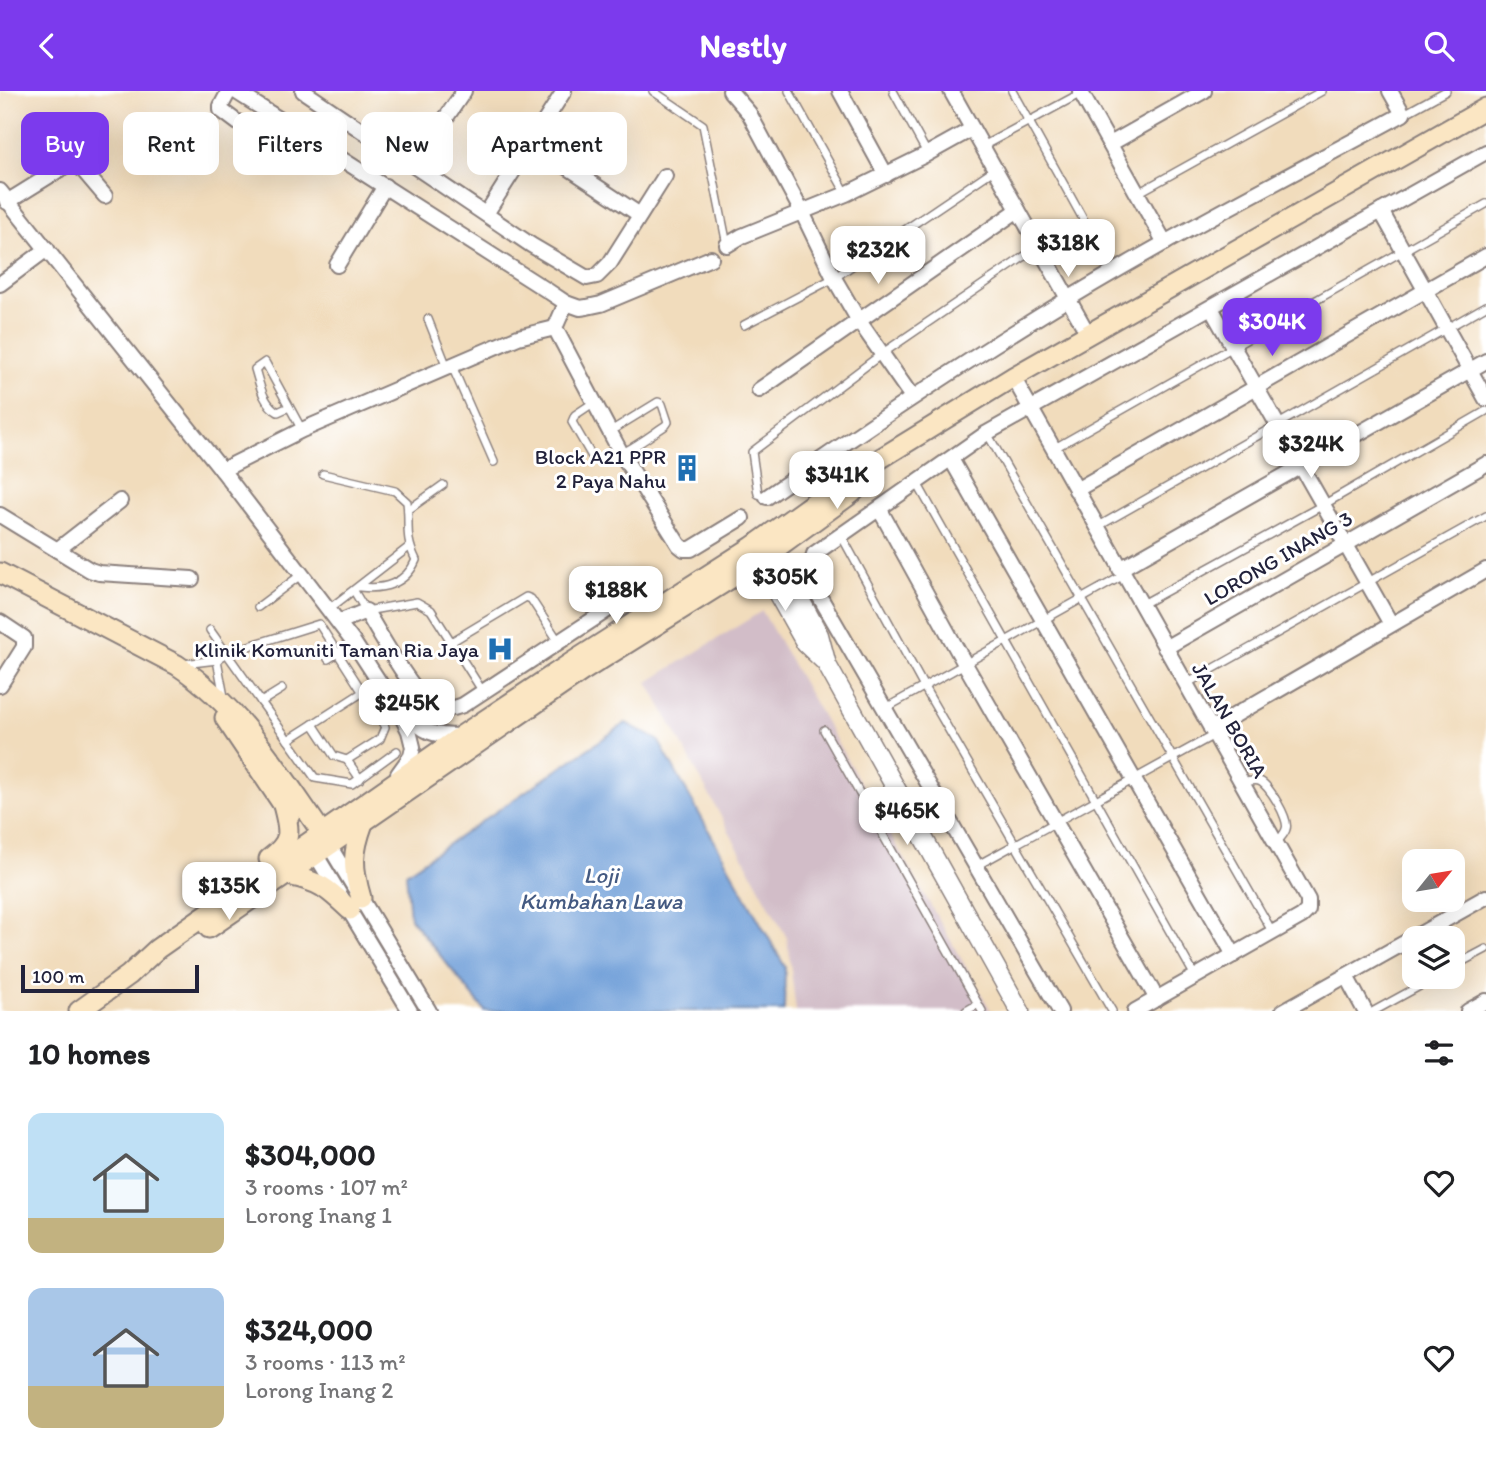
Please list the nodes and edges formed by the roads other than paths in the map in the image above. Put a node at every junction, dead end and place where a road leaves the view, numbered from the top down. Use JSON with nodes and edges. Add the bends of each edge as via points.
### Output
{"nodes":[{"id":1,"x":229,"y":91,"type":"edge"},
{"id":2,"x":235,"y":91,"type":"edge"},
{"id":3,"x":564,"y":91,"type":"edge"},
{"id":4,"x":653,"y":91,"type":"edge"},
{"id":5,"x":730,"y":91,"type":"edge"},
{"id":6,"x":789,"y":91,"type":"edge"},
{"id":7,"x":840,"y":91,"type":"edge"},
{"id":8,"x":893,"y":91,"type":"edge"},
{"id":9,"x":951,"y":91,"type":"edge"},
{"id":10,"x":1012,"y":91,"type":"edge"},
{"id":11,"x":1204,"y":91,"type":"edge"},
{"id":12,"x":1322,"y":91,"type":"edge"},
{"id":13,"x":1390,"y":91,"type":"edge"},
{"id":14,"x":1446,"y":91,"type":"edge"},
{"id":15,"x":462,"y":92,"type":"edge"},
{"id":16,"x":1083,"y":92,"type":"edge"},
{"id":17,"x":309,"y":93,"type":"edge"},
{"id":18,"x":1486,"y":108,"type":"edge"},
{"id":19,"x":268,"y":112,"type":"edge"},
{"id":20,"x":449,"y":112,"type":"edge"},
{"id":21,"x":551,"y":112,"type":"edge"},
{"id":22,"x":1403,"y":114,"type":"junction"},
{"id":23,"x":233,"y":119,"type":"edge"},
{"id":24,"x":1029,"y":121,"type":"junction"},
{"id":25,"x":361,"y":129,"type":"edge"},
{"id":26,"x":972,"y":129,"type":"junction"},
{"id":27,"x":1110,"y":144,"type":"junction"},
{"id":28,"x":982,"y":146,"type":"junction"},
{"id":29,"x":1486,"y":152,"type":"edge"},
{"id":30,"x":928,"y":154,"type":"junction"},
{"id":31,"x":347,"y":163,"type":"edge"},
{"id":32,"x":995,"y":169,"type":"junction"},
{"id":33,"x":429,"y":175,"type":"edge"},
{"id":34,"x":511,"y":175,"type":"edge"},
{"id":35,"x":579,"y":175,"type":"edge"},
{"id":36,"x":886,"y":175,"type":"junction"},
{"id":37,"x":665,"y":176,"type":"dead end"},
{"id":38,"x":385,"y":187,"type":"junction"},
{"id":39,"x":1138,"y":193,"type":"junction"},
{"id":40,"x":846,"y":194,"type":"junction"},
{"id":41,"x":105,"y":196,"type":"dead end"},
{"id":42,"x":4,"y":197,"type":"edge"},
{"id":43,"x":1486,"y":204,"type":"edge"},
{"id":44,"x":1018,"y":210,"type":"junction"},
{"id":45,"x":1381,"y":211,"type":"junction"},
{"id":46,"x":802,"y":212,"type":"junction"},
{"id":47,"x":486,"y":214,"type":"junction"},
{"id":48,"x":640,"y":215,"type":"junction"},
{"id":49,"x":1165,"y":243,"type":"junction"},
{"id":50,"x":727,"y":245,"type":"joint"},
{"id":51,"x":1038,"y":247,"type":"junction"},
{"id":52,"x":47,"y":249,"type":"junction"},
{"id":53,"x":1404,"y":251,"type":"junction"},
{"id":54,"x":1486,"y":256,"type":"edge"},
{"id":55,"x":711,"y":258,"type":"dead end"},
{"id":56,"x":337,"y":265,"type":"dead end"},
{"id":57,"x":1113,"y":273,"type":"junction"},
{"id":58,"x":834,"y":278,"type":"junction"},
{"id":59,"x":0,"y":284,"type":"edge"},
{"id":60,"x":1425,"y":291,"type":"junction"},
{"id":61,"x":1068,"y":299,"type":"junction"},
{"id":62,"x":566,"y":303,"type":"junction"},
{"id":63,"x":1486,"y":306,"type":"edge"},
{"id":64,"x":1211,"y":308,"type":"junction"},
{"id":65,"x":428,"y":319,"type":"dead end"},
{"id":66,"x":859,"y":321,"type":"junction"},
{"id":67,"x":744,"y":325,"type":"dead end"},
{"id":68,"x":555,"y":328,"type":"junction"},
{"id":69,"x":1447,"y":329,"type":"junction"},
{"id":70,"x":1087,"y":334,"type":"junction"},
{"id":71,"x":1233,"y":347,"type":"junction"},
{"id":72,"x":883,"y":353,"type":"junction"},
{"id":73,"x":1486,"y":361,"type":"edge"},
{"id":74,"x":450,"y":366,"type":"junction"},
{"id":75,"x":1470,"y":370,"type":"junction"},
{"id":76,"x":1013,"y":377,"type":"junction"},
{"id":77,"x":1256,"y":387,"type":"junction"},
{"id":78,"x":759,"y":390,"type":"dead end"},
{"id":79,"x":912,"y":397,"type":"junction"},
{"id":80,"x":1486,"y":399,"type":"edge"},
{"id":81,"x":593,"y":403,"type":"junction"},
{"id":82,"x":289,"y":407,"type":"junction"},
{"id":83,"x":1029,"y":409,"type":"junction"},
{"id":84,"x":1486,"y":411,"type":"edge"},
{"id":85,"x":1278,"y":425,"type":"junction"},
{"id":86,"x":302,"y":430,"type":"junction"},
{"id":87,"x":609,"y":432,"type":"junction"},
{"id":88,"x":987,"y":433,"type":"junction"},
{"id":89,"x":1052,"y":449,"type":"junction"},
{"id":90,"x":621,"y":453,"type":"junction"},
{"id":91,"x":951,"y":459,"type":"junction"},
{"id":92,"x":494,"y":462,"type":"dead end"},
{"id":93,"x":1486,"y":464,"type":"edge"},
{"id":94,"x":1301,"y":466,"type":"junction"},
{"id":95,"x":222,"y":470,"type":"junction"},
{"id":96,"x":323,"y":474,"type":"dead end"},
{"id":97,"x":917,"y":484,"type":"junction"},
{"id":98,"x":443,"y":485,"type":"dead end"},
{"id":99,"x":1076,"y":490,"type":"junction"},
{"id":100,"x":767,"y":497,"type":"joint"},
{"id":101,"x":120,"y":501,"type":"dead end"},
{"id":102,"x":1323,"y":505,"type":"junction"},
{"id":103,"x":880,"y":509,"type":"junction"},
{"id":104,"x":408,"y":510,"type":"junction"},
{"id":105,"x":0,"y":515,"type":"edge"},
{"id":106,"x":1486,"y":516,"type":"edge"},
{"id":107,"x":742,"y":519,"type":"dead end"},
{"id":108,"x":1097,"y":527,"type":"junction"},
{"id":109,"x":841,"y":535,"type":"junction"},
{"id":110,"x":1345,"y":544,"type":"junction"},
{"id":111,"x":410,"y":547,"type":"junction"},
{"id":112,"x":763,"y":548,"type":"junction"},
{"id":113,"x":57,"y":550,"type":"junction"},
{"id":114,"x":1486,"y":570,"type":"edge"},
{"id":115,"x":1122,"y":572,"type":"junction"},
{"id":116,"x":0,"y":573,"type":"edge"},
{"id":117,"x":302,"y":573,"type":"junction"},
{"id":118,"x":192,"y":579,"type":"dead end"},
{"id":119,"x":1368,"y":583,"type":"junction"},
{"id":120,"x":647,"y":585,"type":"dead end"},
{"id":121,"x":357,"y":589,"type":"junction"},
{"id":122,"x":1083,"y":599,"type":"junction"},
{"id":123,"x":1141,"y":605,"type":"junction"},
{"id":124,"x":258,"y":607,"type":"dead end"},
{"id":125,"x":330,"y":609,"type":"junction"},
{"id":126,"x":366,"y":611,"type":"junction"},
{"id":127,"x":591,"y":621,"type":"junction"},
{"id":128,"x":1043,"y":621,"type":"junction"},
{"id":129,"x":0,"y":622,"type":"edge"},
{"id":130,"x":339,"y":622,"type":"junction"},
{"id":131,"x":1391,"y":624,"type":"junction"},
{"id":132,"x":210,"y":630,"type":"dead end"},
{"id":133,"x":614,"y":635,"type":"junction"},
{"id":134,"x":562,"y":640,"type":"junction"},
{"id":135,"x":452,"y":642,"type":"junction"},
{"id":136,"x":1005,"y":642,"type":"junction"},
{"id":137,"x":354,"y":643,"type":"junction"},
{"id":138,"x":1165,"y":648,"type":"junction"},
{"id":139,"x":227,"y":653,"type":"junction"},
{"id":140,"x":338,"y":653,"type":"junction"},
{"id":141,"x":328,"y":659,"type":"dead end"},
{"id":142,"x":217,"y":660,"type":"junction"},
{"id":143,"x":571,"y":663,"type":"junction"},
{"id":144,"x":177,"y":664,"type":"junction"},
{"id":145,"x":965,"y":664,"type":"junction"},
{"id":146,"x":382,"y":684,"type":"junction"},
{"id":147,"x":0,"y":685,"type":"edge"},
{"id":148,"x":1186,"y":685,"type":"junction"},
{"id":149,"x":924,"y":687,"type":"junction"},
{"id":150,"x":282,"y":689,"type":"dead end"},
{"id":151,"x":363,"y":692,"type":"junction"},
{"id":152,"x":483,"y":692,"type":"junction"},
{"id":153,"x":212,"y":693,"type":"junction"},
{"id":154,"x":261,"y":702,"type":"junction"},
{"id":155,"x":229,"y":706,"type":"junction"},
{"id":156,"x":884,"y":709,"type":"junction"},
{"id":157,"x":313,"y":724,"type":"junction"},
{"id":158,"x":824,"y":730,"type":"dead end"},
{"id":159,"x":1213,"y":732,"type":"junction"},
{"id":160,"x":461,"y":736,"type":"junction"},
{"id":161,"x":288,"y":740,"type":"junction"},
{"id":162,"x":397,"y":751,"type":"dead end"},
{"id":163,"x":1173,"y":758,"type":"junction"},
{"id":164,"x":347,"y":760,"type":"junction"},
{"id":165,"x":360,"y":779,"type":"junction"},
{"id":166,"x":1133,"y":780,"type":"junction"},
{"id":167,"x":1242,"y":784,"type":"junction"},
{"id":168,"x":385,"y":789,"type":"junction"},
{"id":169,"x":1094,"y":801,"type":"junction"},
{"id":170,"x":291,"y":802,"type":"junction"},
{"id":171,"x":343,"y":818,"type":"junction"},
{"id":172,"x":1057,"y":821,"type":"junction"},
{"id":173,"x":363,"y":823,"type":"junction"},
{"id":174,"x":319,"y":844,"type":"junction"},
{"id":175,"x":1016,"y":844,"type":"junction"},
{"id":176,"x":1276,"y":844,"type":"junction"},
{"id":177,"x":976,"y":866,"type":"junction"},
{"id":178,"x":288,"y":875,"type":"junction"},
{"id":179,"x":1486,"y":897,"type":"edge"},
{"id":180,"x":355,"y":904,"type":"junction"},
{"id":181,"x":1273,"y":933,"type":"junction"},
{"id":182,"x":157,"y":949,"type":"junction"},
{"id":183,"x":1486,"y":949,"type":"edge"},
{"id":184,"x":1234,"y":955,"type":"junction"},
{"id":185,"x":1465,"y":960,"type":"edge"},
{"id":186,"x":129,"y":975,"type":"junction"},
{"id":187,"x":1195,"y":976,"type":"junction"},
{"id":188,"x":1346,"y":976,"type":"junction"},
{"id":189,"x":1414,"y":989,"type":"edge"},
{"id":190,"x":1157,"y":999,"type":"junction"},
{"id":191,"x":1486,"y":1001,"type":"edge"},
{"id":192,"x":980,"y":1007,"type":"edge"},
{"id":193,"x":79,"y":1011,"type":"edge"},
{"id":194,"x":410,"y":1011,"type":"edge"},
{"id":195,"x":429,"y":1011,"type":"edge"},
{"id":196,"x":965,"y":1011,"type":"edge"},
{"id":197,"x":1020,"y":1011,"type":"edge"},
{"id":198,"x":1060,"y":1011,"type":"edge"},
{"id":199,"x":1112,"y":1011,"type":"edge"},
{"id":200,"x":1135,"y":1011,"type":"edge"},
{"id":201,"x":1283,"y":1011,"type":"edge"},
{"id":202,"x":1365,"y":1011,"type":"edge"},
{"id":203,"x":1374,"y":1011,"type":"edge"},
{"id":204,"x":1468,"y":1011,"type":"edge"}],
"edges":[{"from":1,"to":23,"type":"street","via":[[220,106]]},
{"from":2,"to":19,"type":"street"},
{"from":3,"to":21,"type":"street"},
{"from":4,"to":50,"type":"lane","via":[[703,125]]},
{"from":5,"to":46,"type":"street","via":[[749,113]]},
{"from":6,"to":40,"type":"lane"},
{"from":7,"to":36,"type":"street"},
{"from":8,"to":30,"type":"lane"},
{"from":9,"to":26,"type":"street"},
{"from":10,"to":24,"type":"lane"},
{"from":11,"to":27,"type":"street"},
{"from":12,"to":39,"type":"lane"},
{"from":13,"to":22,"type":"street"},
{"from":14,"to":22,"type":"lane"},
{"from":15,"to":20,"type":"street"},
{"from":16,"to":24,"type":"lane"},
{"from":16,"to":27,"type":"street"},
{"from":17,"to":25,"type":"street"},
{"from":18,"to":70,"type":"main road"},
{"from":22,"to":49,"type":"street"},
{"from":24,"to":28,"type":"lane"},
{"from":24,"to":57,"type":"lane"},
{"from":26,"to":28,"type":"street"},
{"from":26,"to":30,"type":"street"},
{"from":27,"to":39,"type":"street"},
{"from":28,"to":32,"type":"street"},
{"from":29,"to":45,"type":"street"},
{"from":30,"to":36,"type":"street"},
{"from":31,"to":38,"type":"street"},
{"from":32,"to":44,"type":"street"},
{"from":32,"to":58,"type":"lane"},
{"from":33,"to":47,"type":"street"},
{"from":34,"to":47,"type":"street"},
{"from":35,"to":48,"type":"street"},
{"from":36,"to":40,"type":"street"},
{"from":37,"to":48,"type":"street"},
{"from":38,"to":56,"type":"street"},
{"from":38,"to":62,"type":"street"},
{"from":39,"to":49,"type":"street"},
{"from":40,"to":46,"type":"street"},
{"from":41,"to":42,"type":"street","via":[[73,161]]},
{"from":42,"to":52,"type":"street"},
{"from":43,"to":53,"type":"lane"},
{"from":44,"to":51,"type":"street"},
{"from":44,"to":66,"type":"street"},
{"from":45,"to":53,"type":"street"},
{"from":45,"to":64,"type":"street"},
{"from":46,"to":50,"type":"street"},
{"from":46,"to":58,"type":"street"},
{"from":47,"to":48,"type":"street","via":[[587,278],[603,271]]},
{"from":49,"to":57,"type":"street"},
{"from":51,"to":61,"type":"street"},
{"from":51,"to":72,"type":"lane"},
{"from":52,"to":59,"type":"street"},
{"from":52,"to":95,"type":"street"},
{"from":53,"to":60,"type":"street"},
{"from":53,"to":71,"type":"lane"},
{"from":54,"to":60,"type":"street"},
{"from":55,"to":62,"type":"street","via":[[601,304],[580,308]]},
{"from":57,"to":61,"type":"street"},
{"from":58,"to":66,"type":"street"},
{"from":58,"to":67,"type":"lane"},
{"from":60,"to":69,"type":"street"},
{"from":60,"to":77,"type":"street"},
{"from":61,"to":70,"type":"street"},
{"from":61,"to":79,"type":"street"},
{"from":62,"to":68,"type":"street"},
{"from":63,"to":69,"type":"lane"},
{"from":64,"to":71,"type":"street"},
{"from":64,"to":83,"type":"street"},
{"from":65,"to":74,"type":"lane"},
{"from":66,"to":72,"type":"street"},
{"from":66,"to":78,"type":"street"},
{"from":68,"to":74,"type":"street","via":[[518,337]]},
{"from":68,"to":81,"type":"street"},
{"from":69,"to":75,"type":"street"},
{"from":69,"to":85,"type":"lane"},
{"from":70,"to":76,"type":"main road"},
{"from":71,"to":77,"type":"street"},
{"from":71,"to":89,"type":"lane"},
{"from":72,"to":79,"type":"street"},
{"from":72,"to":100,"type":"lane","via":[[751,451],[758,495]]},
{"from":73,"to":75,"type":"street"},
{"from":74,"to":86,"type":"street"},
{"from":74,"to":92,"type":"lane"},
{"from":75,"to":80,"type":"street"},
{"from":75,"to":94,"type":"street"},
{"from":76,"to":83,"type":"street","name":"JALAN BORIA"},
{"from":76,"to":112,"type":"main road","via":[[888,456],[852,493]]},
{"from":77,"to":85,"type":"street"},
{"from":77,"to":99,"type":"street"},
{"from":79,"to":100,"type":"street"},
{"from":81,"to":87,"type":"street"},
{"from":81,"to":90,"type":"lane","via":[[572,422],[582,442],[594,460]]},
{"from":82,"to":82,"type":"lane","via":[[278,412],[270,408],[255,369],[265,362]]},
{"from":82,"to":86,"type":"lane"},
{"from":83,"to":88,"type":"street"},
{"from":83,"to":89,"type":"street","name":"JALAN BORIA"},
{"from":84,"to":102,"type":"lane"},
{"from":85,"to":94,"type":"street"},
{"from":85,"to":108,"type":"lane"},
{"from":86,"to":95,"type":"street"},
{"from":87,"to":90,"type":"street"},
{"from":87,"to":90,"type":"lane","via":[[658,402],[665,409],[666,425]]},
{"from":88,"to":91,"type":"street"},
{"from":88,"to":122,"type":"lane"},
{"from":89,"to":99,"type":"street","name":"JALAN BORIA"},
{"from":90,"to":107,"type":"street","via":[[684,549]]},
{"from":91,"to":97,"type":"street"},
{"from":91,"to":128,"type":"street"},
{"from":93,"to":110,"type":"street","name":"LORONG INANG 3"},
{"from":94,"to":102,"type":"street"},
{"from":94,"to":115,"type":"street"},
{"from":95,"to":117,"type":"street"},
{"from":96,"to":104,"type":"lane","via":[[395,491],[407,502]]},
{"from":97,"to":103,"type":"street"},
{"from":97,"to":136,"type":"lane"},
{"from":98,"to":104,"type":"lane"},
{"from":99,"to":108,"type":"street","name":"JALAN BORIA"},
{"from":101,"to":113,"type":"street"},
{"from":102,"to":110,"type":"street"},
{"from":102,"to":123,"type":"lane"},
{"from":103,"to":109,"type":"street"},
{"from":103,"to":145,"type":"street"},
{"from":104,"to":111,"type":"lane"},
{"from":105,"to":113,"type":"street"},
{"from":106,"to":119,"type":"lane"},
{"from":108,"to":115,"type":"street","name":"JALAN BORIA"},
{"from":109,"to":149,"type":"lane"},
{"from":109,"to":156,"type":"street","via":[[814,554],[814,585]]},
{"from":110,"to":119,"type":"street"},
{"from":110,"to":138,"type":"street","name":"LORONG INANG 3"},
{"from":111,"to":121,"type":"lane"},
{"from":111,"to":121,"type":"lane","via":[[416,560],[411,571],[380,589]]},
{"from":112,"to":133,"type":"main road"},
{"from":112,"to":173,"type":"main road"},
{"from":112,"to":197,"type":"street","via":[[819,635],[827,665]]},
{"from":113,"to":118,"type":"street","via":[[99,573]]},
{"from":114,"to":131,"type":"street"},
{"from":115,"to":122,"type":"lane"},
{"from":115,"to":123,"type":"street","name":"JALAN BORIA"},
{"from":116,"to":144,"type":"main road"},
{"from":117,"to":124,"type":"lane"},
{"from":117,"to":125,"type":"street"},
{"from":119,"to":131,"type":"street"},
{"from":119,"to":148,"type":"lane"},
{"from":120,"to":127,"type":"street"},
{"from":121,"to":125,"type":"lane"},
{"from":121,"to":126,"type":"lane"},
{"from":122,"to":128,"type":"lane"},
{"from":122,"to":163,"type":"lane"},
{"from":123,"to":138,"type":"street","name":"JALAN BORIA"},
{"from":125,"to":130,"type":"street"},
{"from":126,"to":130,"type":"street"},
{"from":126,"to":135,"type":"lane","via":[[424,604]]},
{"from":126,"to":152,"type":"street","via":[[427,702],[456,708]]},
{"from":127,"to":133,"type":"street"},
{"from":127,"to":134,"type":"street"},
{"from":128,"to":136,"type":"lane"},
{"from":128,"to":166,"type":"street"},
{"from":129,"to":147,"type":"street","via":[[24,638],[24,647]]},
{"from":130,"to":137,"type":"street"},
{"from":131,"to":159,"type":"street"},
{"from":132,"to":139,"type":"lane"},
{"from":133,"to":143,"type":"main road"},
{"from":134,"to":135,"type":"lane","via":[[526,597]]},
{"from":134,"to":143,"type":"street"},
{"from":134,"to":152,"type":"street"},
{"from":135,"to":152,"type":"lane"},
{"from":136,"to":145,"type":"lane"},
{"from":136,"to":169,"type":"lane"},
{"from":137,"to":140,"type":"lane"},
{"from":137,"to":146,"type":"street"},
{"from":138,"to":148,"type":"street","name":"JALAN BORIA"},
{"from":139,"to":140,"type":"lane","via":[[320,624]]},
{"from":139,"to":142,"type":"lane"},
{"from":139,"to":154,"type":"lane"},
{"from":140,"to":141,"type":"lane"},
{"from":140,"to":151,"type":"lane"},
{"from":142,"to":144,"type":"lane"},
{"from":142,"to":155,"type":"lane"},
{"from":143,"to":160,"type":"main road"},
{"from":144,"to":153,"type":"main road"},
{"from":145,"to":149,"type":"lane"},
{"from":145,"to":172,"type":"street"},
{"from":146,"to":160,"type":"street","via":[[427,732]]},
{"from":146,"to":168,"type":"street","via":[[413,747],[407,764]]},
{"from":148,"to":159,"type":"street","name":"JALAN BORIA"},
{"from":149,"to":156,"type":"lane"},
{"from":149,"to":175,"type":"lane"},
{"from":150,"to":154,"type":"lane"},
{"from":151,"to":157,"type":"lane"},
{"from":151,"to":164,"type":"lane","via":[[385,727],[380,739]]},
{"from":153,"to":155,"type":"main road"},
{"from":153,"to":170,"type":"main road","via":[[220,712]]},
{"from":154,"to":161,"type":"lane"},
{"from":155,"to":170,"type":"main road","via":[[258,740]]},
{"from":156,"to":177,"type":"street"},
{"from":157,"to":161,"type":"lane"},
{"from":157,"to":164,"type":"lane","via":[[334,756]]},
{"from":158,"to":192,"type":"lane"},
{"from":159,"to":163,"type":"lane"},
{"from":159,"to":167,"type":"street","name":"JALAN BORIA"},
{"from":160,"to":168,"type":"main road"},
{"from":161,"to":165,"type":"lane","via":[[315,778],[352,784]]},
{"from":162,"to":165,"type":"lane"},
{"from":163,"to":166,"type":"lane"},
{"from":163,"to":181,"type":"lane"},
{"from":164,"to":165,"type":"lane"},
{"from":166,"to":169,"type":"lane"},
{"from":166,"to":184,"type":"street"},
{"from":167,"to":176,"type":"street","name":"JALAN BORIA"},
{"from":167,"to":176,"type":"lane","via":[[1255,779],[1270,790],[1287,821]]},
{"from":168,"to":171,"type":"main road"},
{"from":169,"to":172,"type":"lane"},
{"from":169,"to":187,"type":"lane"},
{"from":170,"to":171,"type":"main road"},
{"from":170,"to":174,"type":"main road"},
{"from":170,"to":182,"type":"main road","via":[[284,848]]},
{"from":171,"to":174,"type":"main road"},
{"from":172,"to":175,"type":"lane"},
{"from":172,"to":190,"type":"street"},
{"from":173,"to":174,"type":"main road"},
{"from":173,"to":180,"type":"main road","via":[[353,857]]},
{"from":174,"to":178,"type":"main road"},
{"from":174,"to":180,"type":"street"},
{"from":174,"to":182,"type":"main road"},
{"from":175,"to":177,"type":"lane"},
{"from":175,"to":199,"type":"lane"},
{"from":176,"to":181,"type":"street","name":"JALAN BORIA","via":[[1308,900],[1308,910]]},
{"from":177,"to":198,"type":"street"},
{"from":178,"to":180,"type":"main road","via":[[313,881]]},
{"from":178,"to":186,"type":"main road","via":[[164,958]]},
{"from":179,"to":188,"type":"street"},
{"from":180,"to":194,"type":"street"},
{"from":180,"to":195,"type":"street"},
{"from":181,"to":184,"type":"street","name":"JALAN BORIA"},
{"from":182,"to":186,"type":"main road"},
{"from":183,"to":185,"type":"lane"},
{"from":184,"to":187,"type":"street","name":"JALAN BORIA"},
{"from":186,"to":193,"type":"main road"},
{"from":187,"to":190,"type":"street","name":"JALAN BORIA"},
{"from":188,"to":201,"type":"street"},
{"from":188,"to":202,"type":"street"},
{"from":189,"to":203,"type":"lane"},
{"from":190,"to":200,"type":"street","name":"JALAN BORIA"},
{"from":191,"to":204,"type":"street"},
{"from":192,"to":196,"type":"lane"}]}
